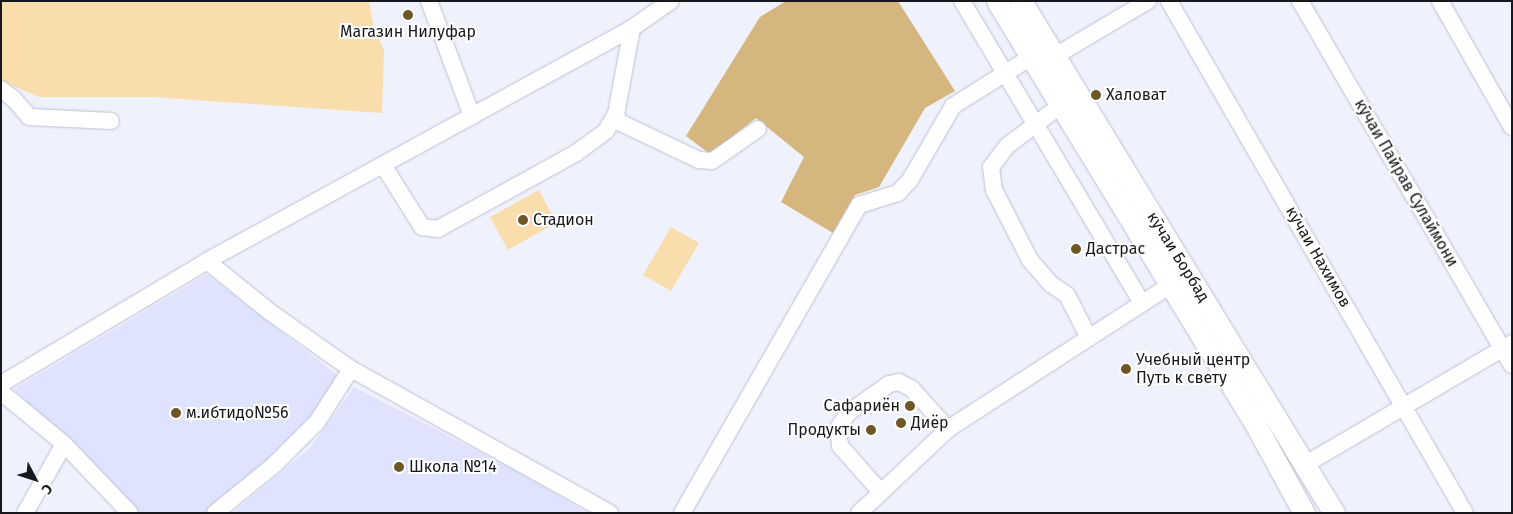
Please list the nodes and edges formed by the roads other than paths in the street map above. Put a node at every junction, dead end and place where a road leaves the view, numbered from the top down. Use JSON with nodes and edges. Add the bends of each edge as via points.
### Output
{"nodes":[{"id":1,"x":429,"y":1,"type":"edge"},
{"id":2,"x":672,"y":1,"type":"edge"},
{"id":3,"x":962,"y":1,"type":"edge"},
{"id":4,"x":997,"y":1,"type":"edge"},
{"id":5,"x":1021,"y":1,"type":"edge"},
{"id":6,"x":1148,"y":1,"type":"edge"},
{"id":7,"x":1169,"y":1,"type":"edge"},
{"id":8,"x":1300,"y":1,"type":"edge"},
{"id":9,"x":1440,"y":1,"type":"edge"},
{"id":10,"x":632,"y":28,"type":"junction"},
{"id":11,"x":1055,"y":56,"type":"junction"},
{"id":12,"x":1031,"y":57,"type":"junction"},
{"id":13,"x":1006,"y":74,"type":"junction"},
{"id":14,"x":1,"y":90,"type":"edge"},
{"id":15,"x":1061,"y":105,"type":"junction"},
{"id":16,"x":616,"y":114,"type":"junction"},
{"id":17,"x":472,"y":116,"type":"junction"},
{"id":18,"x":111,"y":121,"type":"dead end"},
{"id":19,"x":1035,"y":123,"type":"junction"},
{"id":20,"x":1512,"y":126,"type":"edge"},
{"id":21,"x":758,"y":129,"type":"dead end"},
{"id":22,"x":382,"y":164,"type":"junction"},
{"id":23,"x":207,"y":261,"type":"junction"},
{"id":24,"x":1171,"y":285,"type":"junction"},
{"id":25,"x":1142,"y":303,"type":"junction"},
{"id":26,"x":1089,"y":338,"type":"junction"},
{"id":27,"x":1507,"y":346,"type":"edge"},
{"id":28,"x":1241,"y":359,"type":"junction"},
{"id":29,"x":1512,"y":365,"type":"edge"},
{"id":30,"x":351,"y":369,"type":"junction"},
{"id":31,"x":1223,"y":371,"type":"junction"},
{"id":32,"x":1,"y":384,"type":"edge"},
{"id":33,"x":1,"y":392,"type":"edge"},
{"id":34,"x":1404,"y":404,"type":"junction"},
{"id":35,"x":1272,"y":408,"type":"junction"},
{"id":36,"x":1252,"y":418,"type":"junction"},
{"id":37,"x":948,"y":428,"type":"junction"},
{"id":38,"x":64,"y":444,"type":"junction"},
{"id":39,"x":1306,"y":464,"type":"junction"},
{"id":40,"x":880,"y":490,"type":"junction"},
{"id":41,"x":25,"y":513,"type":"edge"},
{"id":42,"x":130,"y":513,"type":"edge"},
{"id":43,"x":215,"y":513,"type":"edge"},
{"id":44,"x":610,"y":513,"type":"edge"},
{"id":45,"x":682,"y":513,"type":"edge"},
{"id":46,"x":859,"y":513,"type":"edge"},
{"id":47,"x":1304,"y":513,"type":"edge"},
{"id":48,"x":1334,"y":513,"type":"edge"},
{"id":49,"x":1465,"y":513,"type":"edge"}],
"edges":[{"from":1,"to":17,"type":"street"},
{"from":2,"to":10,"type":"street"},
{"from":3,"to":13,"type":"street"},
{"from":4,"to":12,"type":"main road","name":"кӯчаи Борбад"},
{"from":5,"to":11,"type":"main road","name":"кӯчаи Борбад"},
{"from":6,"to":11,"type":"street"},
{"from":7,"to":34,"type":"street","name":"кӯчаи Нахимов"},
{"from":8,"to":27,"type":"street","name":"кӯчаи Пайрав Сулаймони"},
{"from":9,"to":20,"type":"street"},
{"from":10,"to":16,"type":"street"},
{"from":10,"to":17,"type":"street"},
{"from":11,"to":28,"type":"main road","name":"кӯчаи Борбад"},
{"from":12,"to":13,"type":"street"},
{"from":12,"to":15,"type":"main road","name":"кӯчаи Борбад"},
{"from":13,"to":19,"type":"street"},
{"from":13,"to":45,"type":"street","via":[[953,106],[910,180],[898,193],[859,205]]},
{"from":14,"to":18,"type":"street","via":[[14,99],[29,117]]},
{"from":15,"to":19,"type":"street"},
{"from":15,"to":24,"type":"main road","name":"кӯчаи Борбад"},
{"from":16,"to":21,"type":"street","via":[[619,122],[699,160],[712,161]]},
{"from":16,"to":22,"type":"street","via":[[606,131],[576,153],[438,229],[422,227]]},
{"from":17,"to":22,"type":"street"},
{"from":19,"to":25,"type":"street"},
{"from":19,"to":26,"type":"street","via":[[1007,146],[991,167],[994,190],[1030,260],[1051,284],[1067,295]]},
{"from":22,"to":23,"type":"street"},
{"from":23,"to":30,"type":"street","via":[[270,312]]},
{"from":23,"to":32,"type":"street"},
{"from":24,"to":25,"type":"street"},
{"from":24,"to":31,"type":"main road","name":"кӯчаи Борбад"},
{"from":25,"to":26,"type":"street"},
{"from":26,"to":37,"type":"street"},
{"from":27,"to":29,"type":"street","name":"кӯчаи Пайрав Сулаймони"},
{"from":27,"to":34,"type":"street"},
{"from":28,"to":31,"type":"main road","via":[[1233,370]]},
{"from":28,"to":35,"type":"main road","name":"кӯчаи Борбад"},
{"from":30,"to":43,"type":"street","via":[[317,422],[275,464]]},
{"from":30,"to":44,"type":"street"},
{"from":31,"to":36,"type":"main road","name":"кӯчаи Борбад"},
{"from":33,"to":38,"type":"street"},
{"from":34,"to":39,"type":"street"},
{"from":34,"to":49,"type":"street","name":"кӯчаи Нахимов"},
{"from":35,"to":36,"type":"main road","via":[[1258,409]]},
{"from":35,"to":39,"type":"main road","name":"кӯчаи Борбад"},
{"from":36,"to":47,"type":"main road","name":"кӯчаи Борбад"},
{"from":37,"to":40,"type":"street"},
{"from":37,"to":40,"type":"street","via":[[912,389],[899,382],[889,384],[848,413],[838,428],[840,446]]},
{"from":38,"to":41,"type":"street"},
{"from":38,"to":42,"type":"street"},
{"from":39,"to":48,"type":"main road","name":"кӯчаи Борбад"},
{"from":40,"to":46,"type":"street"}]}
